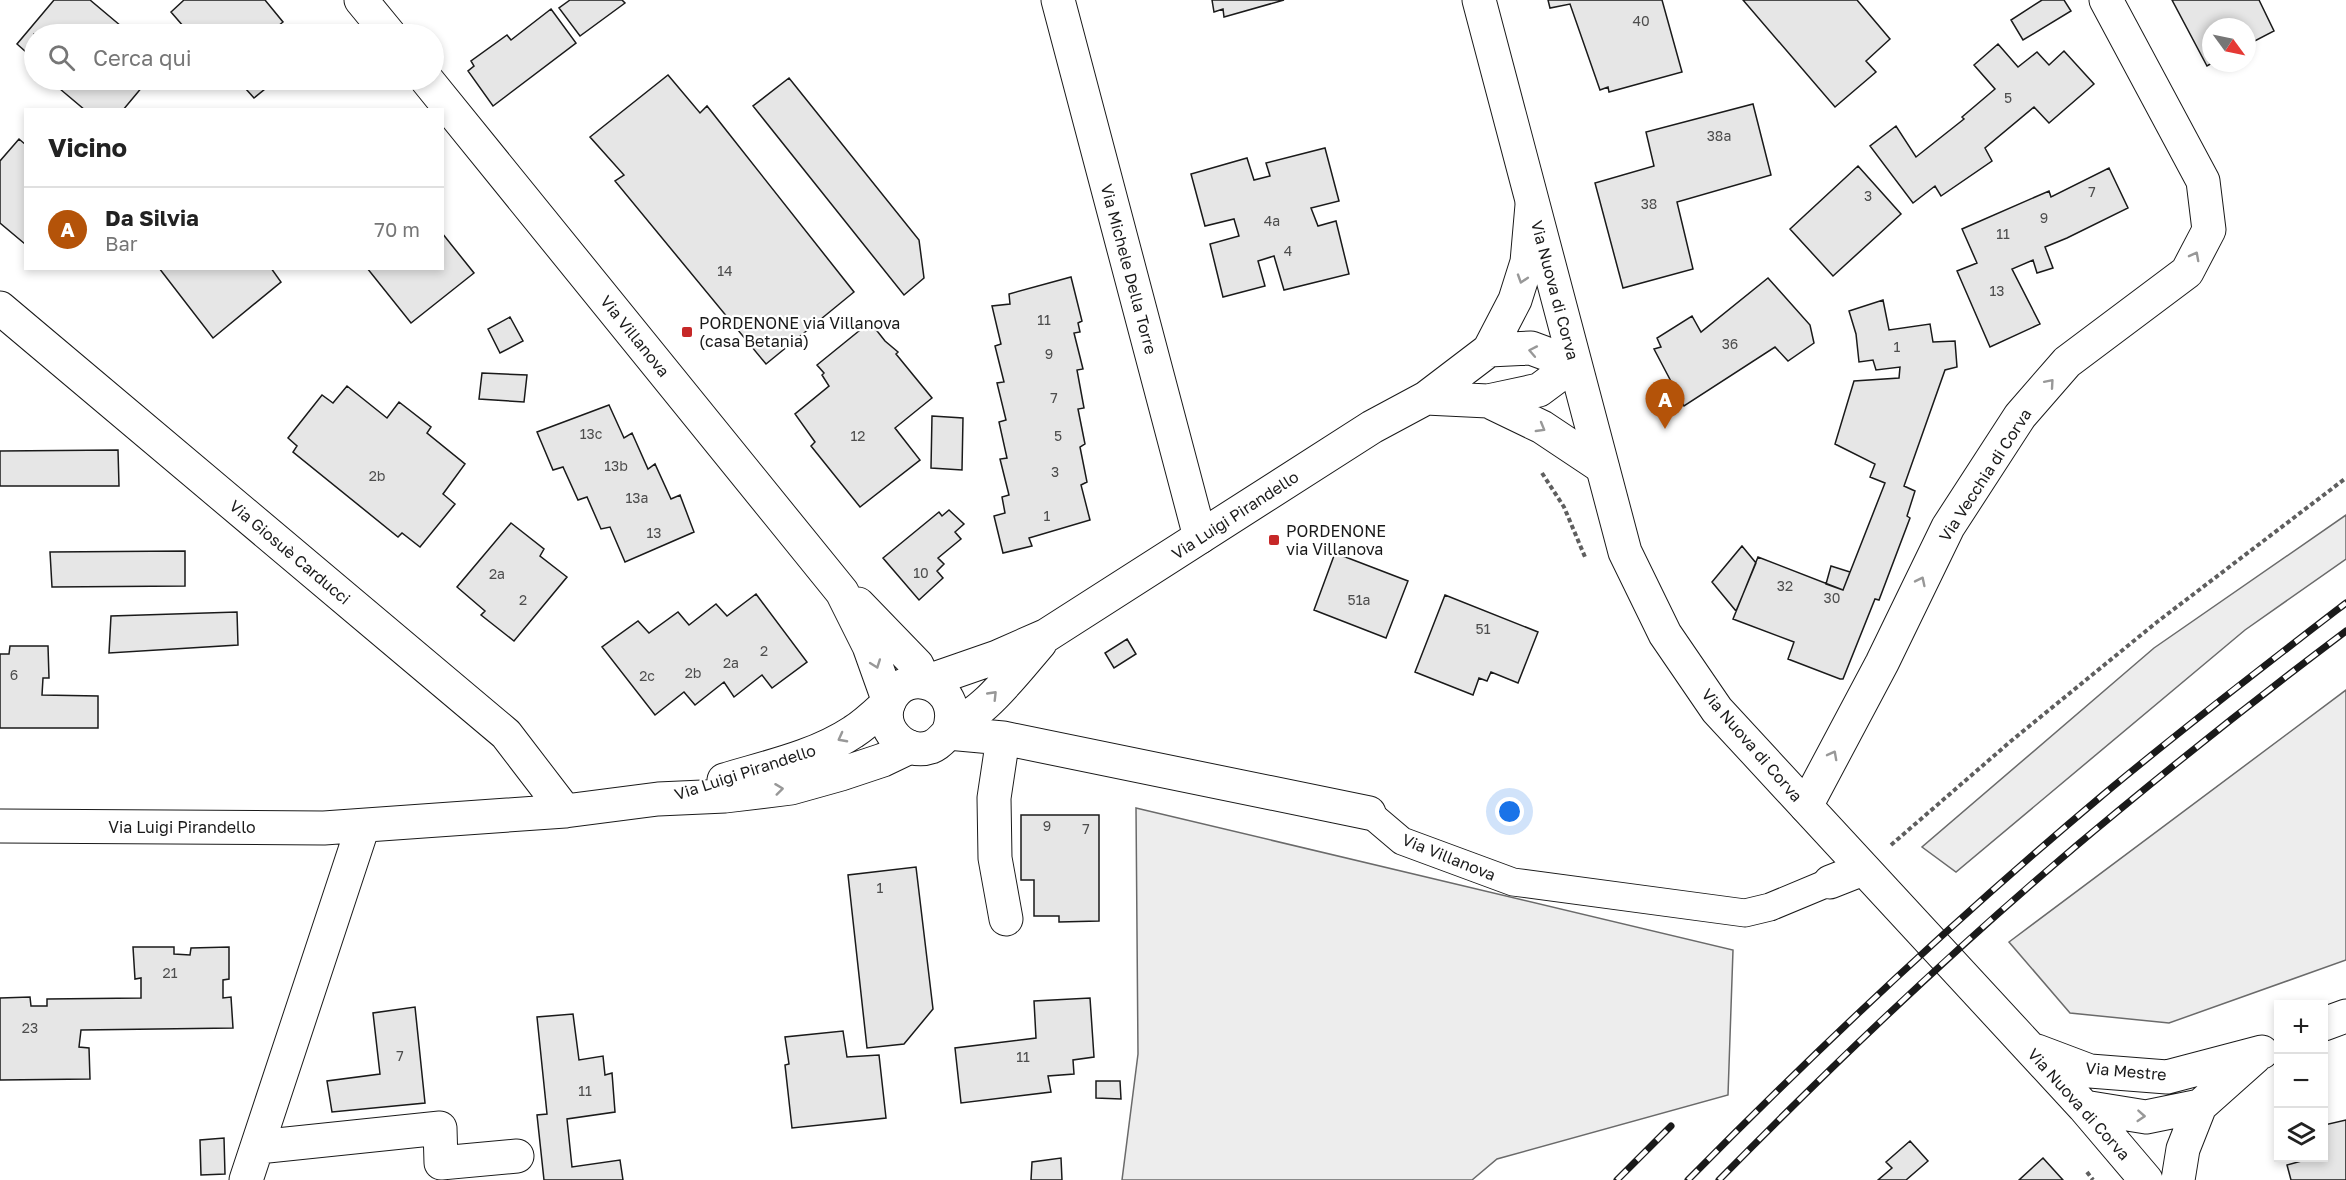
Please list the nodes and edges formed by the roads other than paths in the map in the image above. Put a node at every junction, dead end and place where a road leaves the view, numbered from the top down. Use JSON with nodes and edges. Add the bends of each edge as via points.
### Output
{"nodes":[{"id":1,"x":361,"y":0,"type":"edge"},
{"id":2,"x":1058,"y":0,"type":"edge"},
{"id":3,"x":1479,"y":0,"type":"edge"},
{"id":4,"x":2106,"y":0,"type":"edge"},
{"id":5,"x":381,"y":24,"type":"edge"},
{"id":6,"x":435,"y":90,"type":"edge"},
{"id":7,"x":1532,"y":200,"type":"junction"},
{"id":8,"x":0,"y":308,"type":"edge"},
{"id":9,"x":1489,"y":350,"type":"junction"},
{"id":10,"x":1574,"y":364,"type":"junction"},
{"id":11,"x":1426,"y":398,"type":"junction"},
{"id":12,"x":1488,"y":401,"type":"junction"},
{"id":13,"x":1602,"y":467,"type":"junction"},
{"id":14,"x":1200,"y":537,"type":"junction"},
{"id":15,"x":842,"y":592,"type":"junction"},
{"id":16,"x":1047,"y":635,"type":"junction"},
{"id":17,"x":925,"y":682,"type":"junction"},
{"id":18,"x":889,"y":702,"type":"junction"},
{"id":19,"x":948,"y":733,"type":"junction"},
{"id":20,"x":1003,"y":738,"type":"junction"},
{"id":21,"x":910,"y":747,"type":"junction"},
{"id":22,"x":658,"y":799,"type":"junction"},
{"id":23,"x":1806,"y":806,"type":"junction"},
{"id":24,"x":565,"y":812,"type":"junction"},
{"id":25,"x":1369,"y":813,"type":"joint"},
{"id":26,"x":0,"y":826,"type":"edge"},
{"id":27,"x":363,"y":826,"type":"junction"},
{"id":28,"x":1863,"y":869,"type":"junction"},
{"id":29,"x":1830,"y":882,"type":"joint"},
{"id":30,"x":1006,"y":919,"type":"dead end"},
{"id":31,"x":2346,"y":1016,"type":"edge"},
{"id":32,"x":2328,"y":1023,"type":"edge"},
{"id":33,"x":2028,"y":1047,"type":"junction"},
{"id":34,"x":2270,"y":1047,"type":"edge"},
{"id":35,"x":2200,"y":1106,"type":"junction"},
{"id":36,"x":2084,"y":1107,"type":"junction"},
{"id":37,"x":258,"y":1147,"type":"junction"},
{"id":38,"x":517,"y":1156,"type":"dead end"},
{"id":39,"x":246,"y":1180,"type":"edge"},
{"id":40,"x":2146,"y":1180,"type":"edge"},
{"id":41,"x":2178,"y":1180,"type":"edge"}],
"edges":[{"from":1,"to":5,"type":"street"},
{"from":2,"to":14,"type":"street","name":"Via Michele Della Torre"},
{"from":3,"to":7,"type":"street","name":"Via Nuova di Corva"},
{"from":23,"to":4,"type":"street","name":"Via Vecchia di Corva","one_way":true,"via":[[1948,527],[2020,416],[2067,362],[2187,272],[2209,230],[2203,181]]},
{"from":6,"to":15,"type":"street","name":"Via Villanova"},
{"from":7,"to":9,"type":"street","name":"Via Luigi Pirandello","one_way":true,"via":[[1527,262],[1515,300]]},
{"from":7,"to":10,"type":"street","name":"Via Nuova di Corva"},
{"from":8,"to":24,"type":"street","name":"Via Giosuè Carducci","via":[[506,734]]},
{"from":10,"to":9,"type":"street","one_way":true,"via":[[1531,348]]},
{"from":9,"to":11,"type":"street","name":"Via Luigi Pirandello"},
{"from":10,"to":12,"type":"street","via":[[1539,390]]},
{"from":10,"to":13,"type":"street","name":"Via Nuova di Corva"},
{"from":11,"to":12,"type":"street"},
{"from":11,"to":14,"type":"street","name":"Via Luigi Pirandello","via":[[1372,427]]},
{"from":12,"to":13,"type":"street","one_way":true,"via":[[1542,428]]},
{"from":13,"to":23,"type":"street","name":"Via Nuova di Corva","via":[[1625,552],[1665,634],[1718,710]]},
{"from":14,"to":16,"type":"street","name":"Via Luigi Pirandello"},
{"from":15,"to":17,"type":"street","name":"Via Villanova","via":[[866,610],[917,665]]},
{"from":15,"to":18,"type":"street","name":"Via Villanova","one_way":true,"via":[[869,646]]},
{"from":16,"to":17,"type":"street","name":"Via Luigi Pirandello"},
{"from":19,"to":16,"type":"street","name":"Via Luigi Pirandello","one_way":true,"via":[[985,704]]},
{"from":17,"to":18,"type":"street","name":"Via Luigi Pirandello","via":[[903,686]]},
{"from":17,"to":19,"type":"street","via":[[944,692],[950,702],[952,723]]},
{"from":18,"to":21,"type":"street","via":[[887,724],[900,743]]},
{"from":18,"to":22,"type":"street","name":"Via Luigi Pirandello","one_way":true,"via":[[854,732],[792,760]]},
{"from":19,"to":20,"type":"street","name":"Via Villanova"},
{"from":19,"to":21,"type":"street","name":"Via Luigi Pirandello","via":[[931,747]]},
{"from":20,"to":25,"type":"street","name":"Via Villanova"},
{"from":20,"to":30,"type":"street","via":[[994,798],[995,858]]},
{"from":22,"to":21,"type":"street","name":"Via Luigi Pirandello","one_way":true,"via":[[791,788],[862,767]]},
{"from":22,"to":24,"type":"street","name":"Via Luigi Pirandello"},
{"from":23,"to":28,"type":"street","name":"Via Nuova di Corva"},
{"from":24,"to":27,"type":"street","name":"Via Luigi Pirandello"},
{"from":25,"to":29,"type":"street","name":"Via Villanova","via":[[1402,841],[1513,882],[1745,913],[1770,908]]},
{"from":26,"to":27,"type":"street","name":"Via Luigi Pirandello"},
{"from":27,"to":37,"type":"street"},
{"from":28,"to":29,"type":"street"},
{"from":28,"to":33,"type":"street","name":"Via Nuova di Corva"},
{"from":31,"to":32,"type":"street"},
{"from":33,"to":34,"type":"street","name":"Via Mestre","via":[[2090,1071],[2167,1077]]},
{"from":33,"to":36,"type":"street","name":"Via Nuova di Corva"},
{"from":34,"to":35,"type":"street","name":"Via Mestre"},
{"from":36,"to":35,"type":"street","one_way":true,"via":[[2146,1118]]},
{"from":35,"to":41,"type":"street","via":[[2183,1149]]},
{"from":36,"to":40,"type":"street","name":"Via Nuova di Corva"},
{"from":37,"to":38,"type":"street","via":[[440,1128],[441,1163]]},
{"from":37,"to":39,"type":"street"}]}
